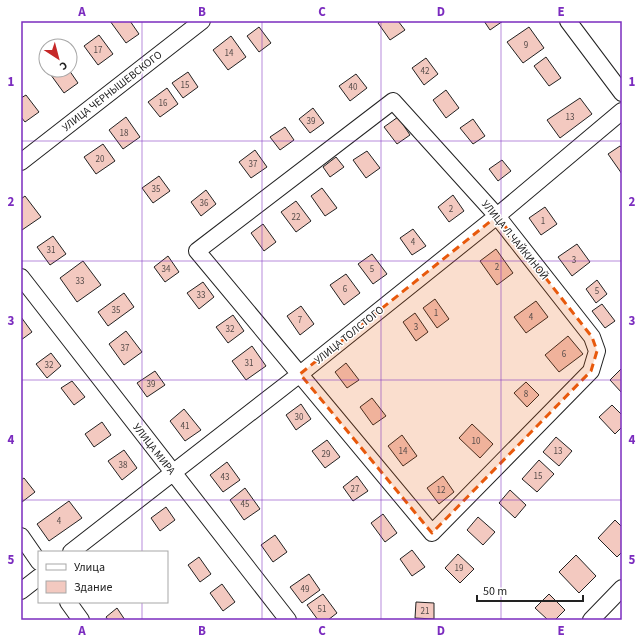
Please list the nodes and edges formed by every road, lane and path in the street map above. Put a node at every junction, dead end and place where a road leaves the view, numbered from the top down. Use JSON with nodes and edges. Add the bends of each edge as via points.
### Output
{"nodes":[{"id":1,"x":202,"y":21,"type":"edge"},
{"id":2,"x":568,"y":21,"type":"edge"},
{"id":3,"x":622,"y":93,"type":"edge"},
{"id":4,"x":622,"y":111,"type":"edge"},
{"id":5,"x":21,"y":162,"type":"edge"},
{"id":6,"x":497,"y":216,"type":"junction"},
{"id":7,"x":21,"y":276,"type":"edge"},
{"id":8,"x":300,"y":374,"type":"junction"},
{"id":9,"x":172,"y":473,"type":"junction"},
{"id":10,"x":21,"y":536,"type":"edge"},
{"id":11,"x":72,"y":551,"type":"edge"},
{"id":12,"x":38,"y":561,"type":"edge"},
{"id":13,"x":38,"y":578,"type":"edge"},
{"id":14,"x":622,"y":588,"type":"edge"},
{"id":15,"x":21,"y":591,"type":"edge"},
{"id":16,"x":69,"y":603,"type":"edge"},
{"id":17,"x":81,"y":620,"type":"edge"},
{"id":18,"x":288,"y":620,"type":"edge"},
{"id":19,"x":591,"y":620,"type":"edge"}],
"edges":[{"from":1,"to":5,"type":"street","name":"УЛИЦА ЧЕРНЫШЕВСКОГО"},
{"from":2,"to":3,"type":"street"},
{"from":4,"to":6,"type":"street","name":"УЛИЦА ТОЛСТОГО"},
{"from":6,"to":8,"type":"street","name":"УЛИЦА ТОЛСТОГО"},
{"from":6,"to":8,"type":"street","name":"УЛИЦА Л.ЧАЙКИНОЙ","via":[[393,101],[197,251]]},
{"from":6,"to":8,"type":"street","name":"УЛИЦА Л.ЧАЙКИНОЙ","via":[[592,337],[597,351],[591,371],[432,533]]},
{"from":7,"to":9,"type":"street","name":"УЛИЦА МИРА"},
{"from":8,"to":9,"type":"street","name":"УЛИЦА ТОЛСТОГО"},
{"from":9,"to":11,"type":"street","name":"УЛИЦА ТОЛСТОГО"},
{"from":9,"to":18,"type":"street","name":"УЛИЦА МИРА"},
{"from":10,"to":12,"type":"street"},
{"from":13,"to":15,"type":"street"},
{"from":14,"to":19,"type":"street"},
{"from":16,"to":17,"type":"street"}]}
